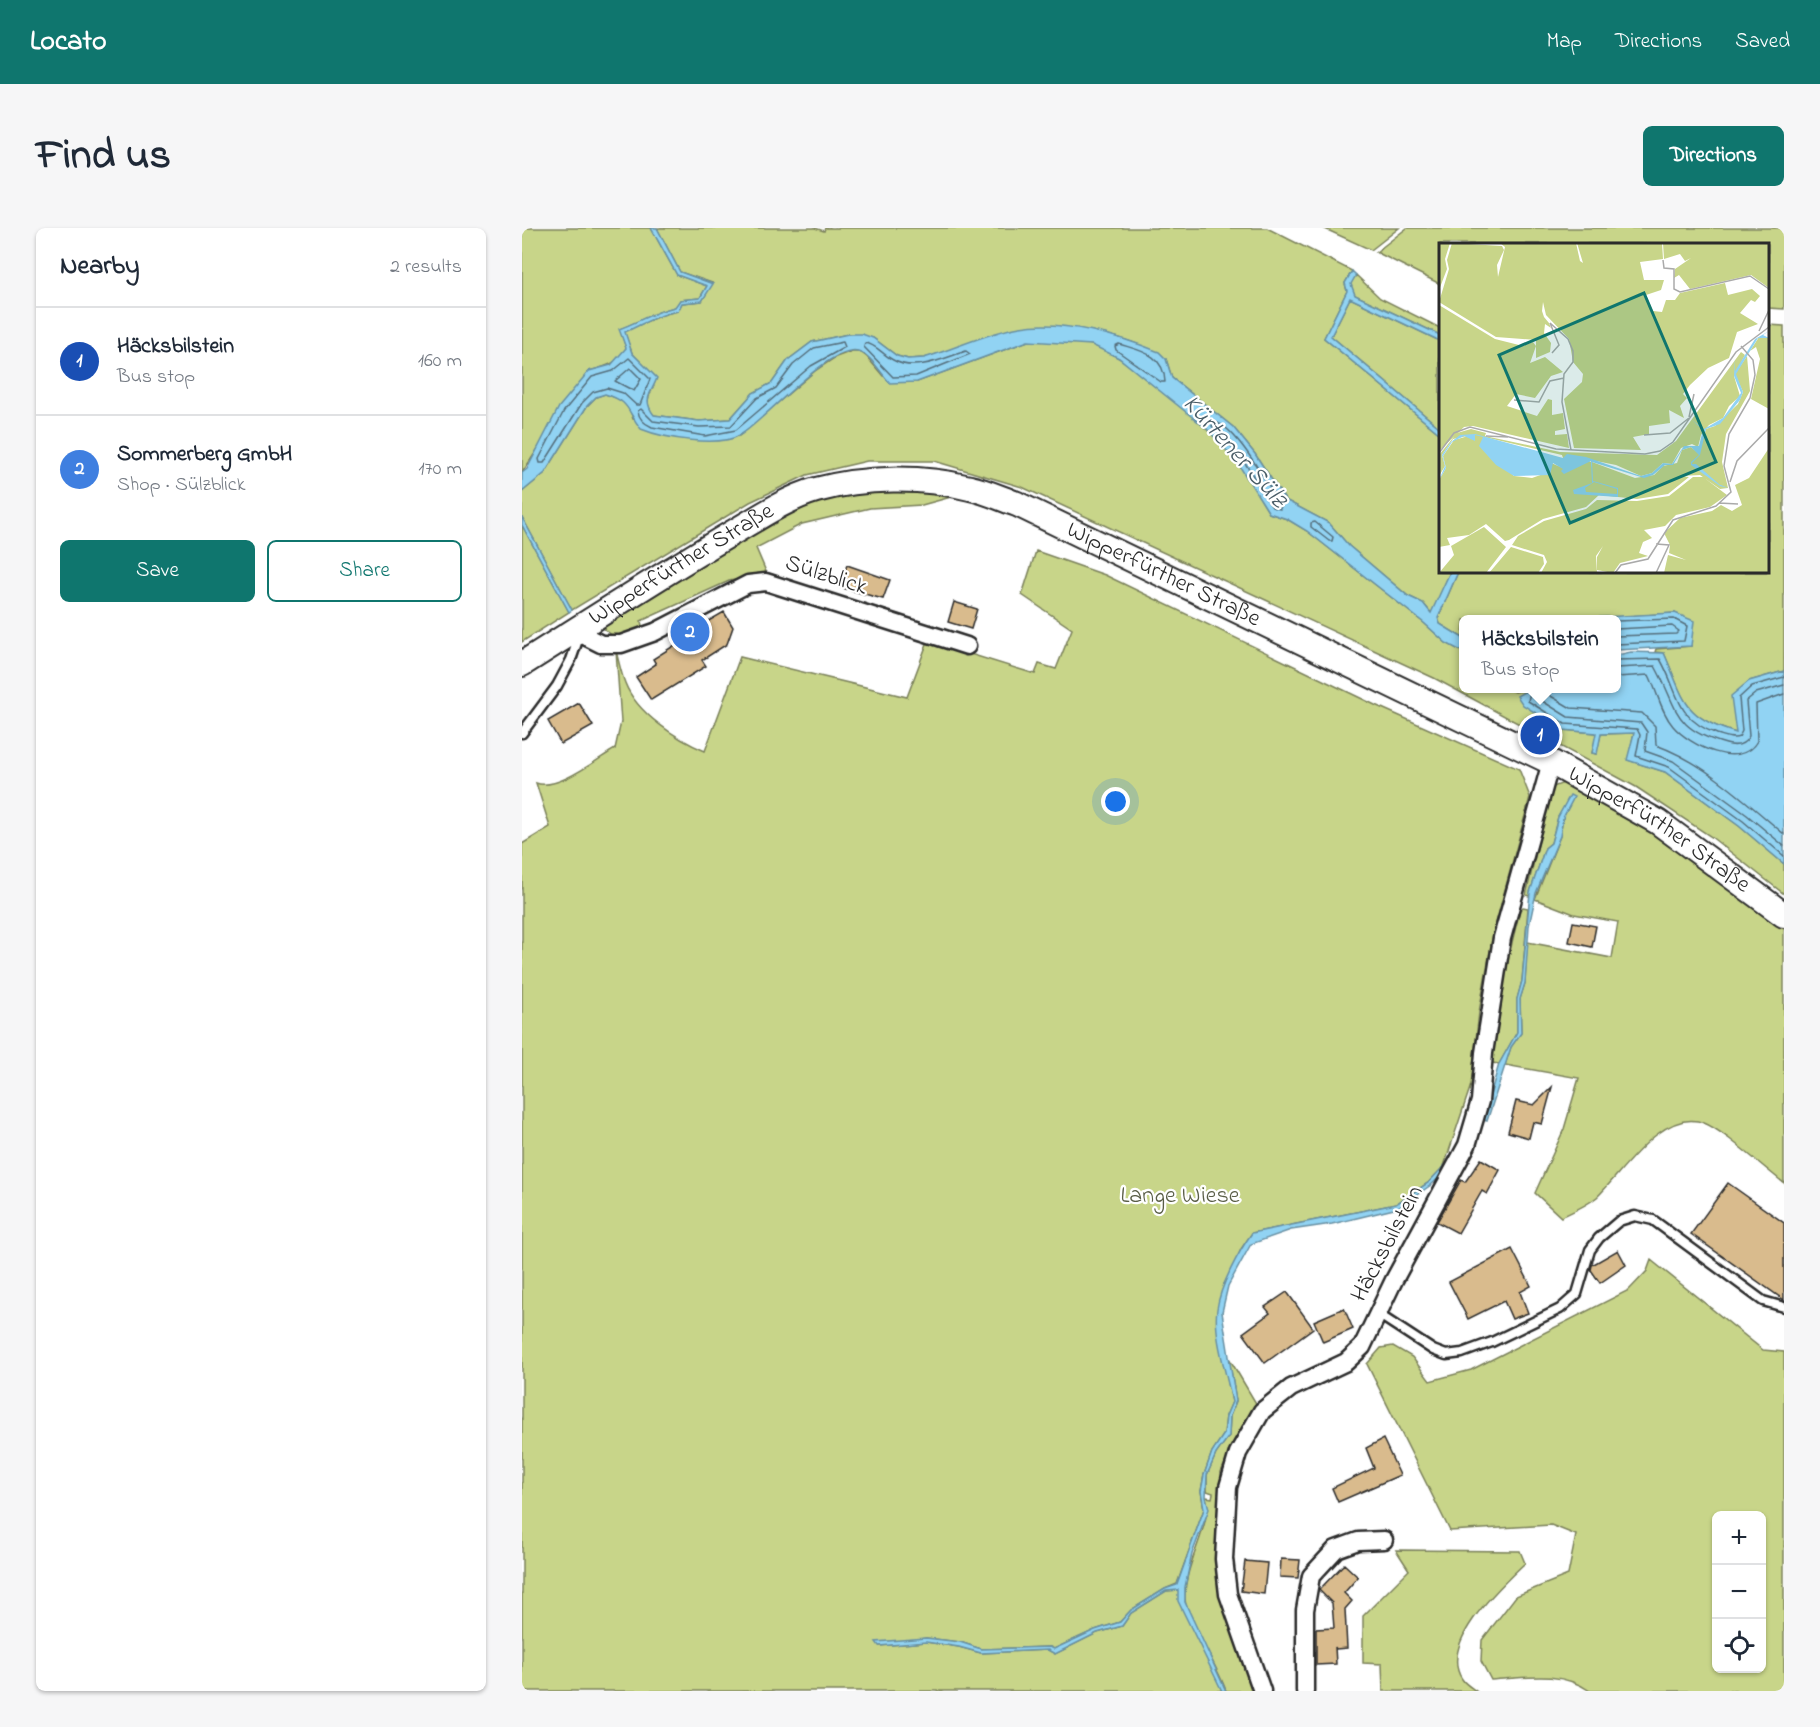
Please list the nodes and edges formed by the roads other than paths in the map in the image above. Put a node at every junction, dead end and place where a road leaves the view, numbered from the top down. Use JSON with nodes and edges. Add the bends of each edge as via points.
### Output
{"nodes":[{"id":1,"x":578,"y":632,"type":"junction"},
{"id":2,"x":967,"y":646,"type":"dead end"},
{"id":3,"x":522,"y":664,"type":"edge"},
{"id":4,"x":522,"y":733,"type":"edge"},
{"id":5,"x":1551,"y":762,"type":"junction"},
{"id":6,"x":1784,"y":915,"type":"edge"},
{"id":7,"x":1784,"y":1307,"type":"edge"},
{"id":8,"x":1378,"y":1314,"type":"junction"},
{"id":9,"x":1384,"y":1540,"type":"dead end"},
{"id":10,"x":1262,"y":1691,"type":"edge"},
{"id":11,"x":1305,"y":1691,"type":"edge"}],
"edges":[{"from":1,"to":2,"type":"street","name":"Sülzblick","via":[[601,644],[621,644],[655,632],[748,584],[766,582]]},
{"from":1,"to":3,"type":"main road","name":"Wipperfürther Straße"},
{"from":1,"to":4,"type":"lane","via":[[571,660],[557,686]]},
{"from":1,"to":5,"type":"main road","name":"Wipperfürther Straße","via":[[705,549],[774,509],[815,491],[855,483],[932,482],[971,488],[1017,504]]},
{"from":5,"to":6,"type":"main road","name":"Wipperfürther Straße","via":[[1658,822]]},
{"from":5,"to":8,"type":"street","name":"Häcksbilstein","via":[[1502,938],[1480,1101],[1467,1145]]},
{"from":7,"to":8,"type":"lane","via":[[1763,1301],[1653,1220],[1635,1216],[1619,1221],[1590,1250],[1577,1294],[1560,1309],[1492,1342],[1446,1355]]},
{"from":8,"to":10,"type":"street","name":"Häcksbilstein","via":[[1362,1347],[1346,1362],[1291,1388],[1262,1411],[1238,1453],[1228,1487],[1224,1559],[1228,1594]]},
{"from":9,"to":11,"type":"street","via":[[1358,1541],[1336,1549],[1311,1576],[1305,1610]]}]}
